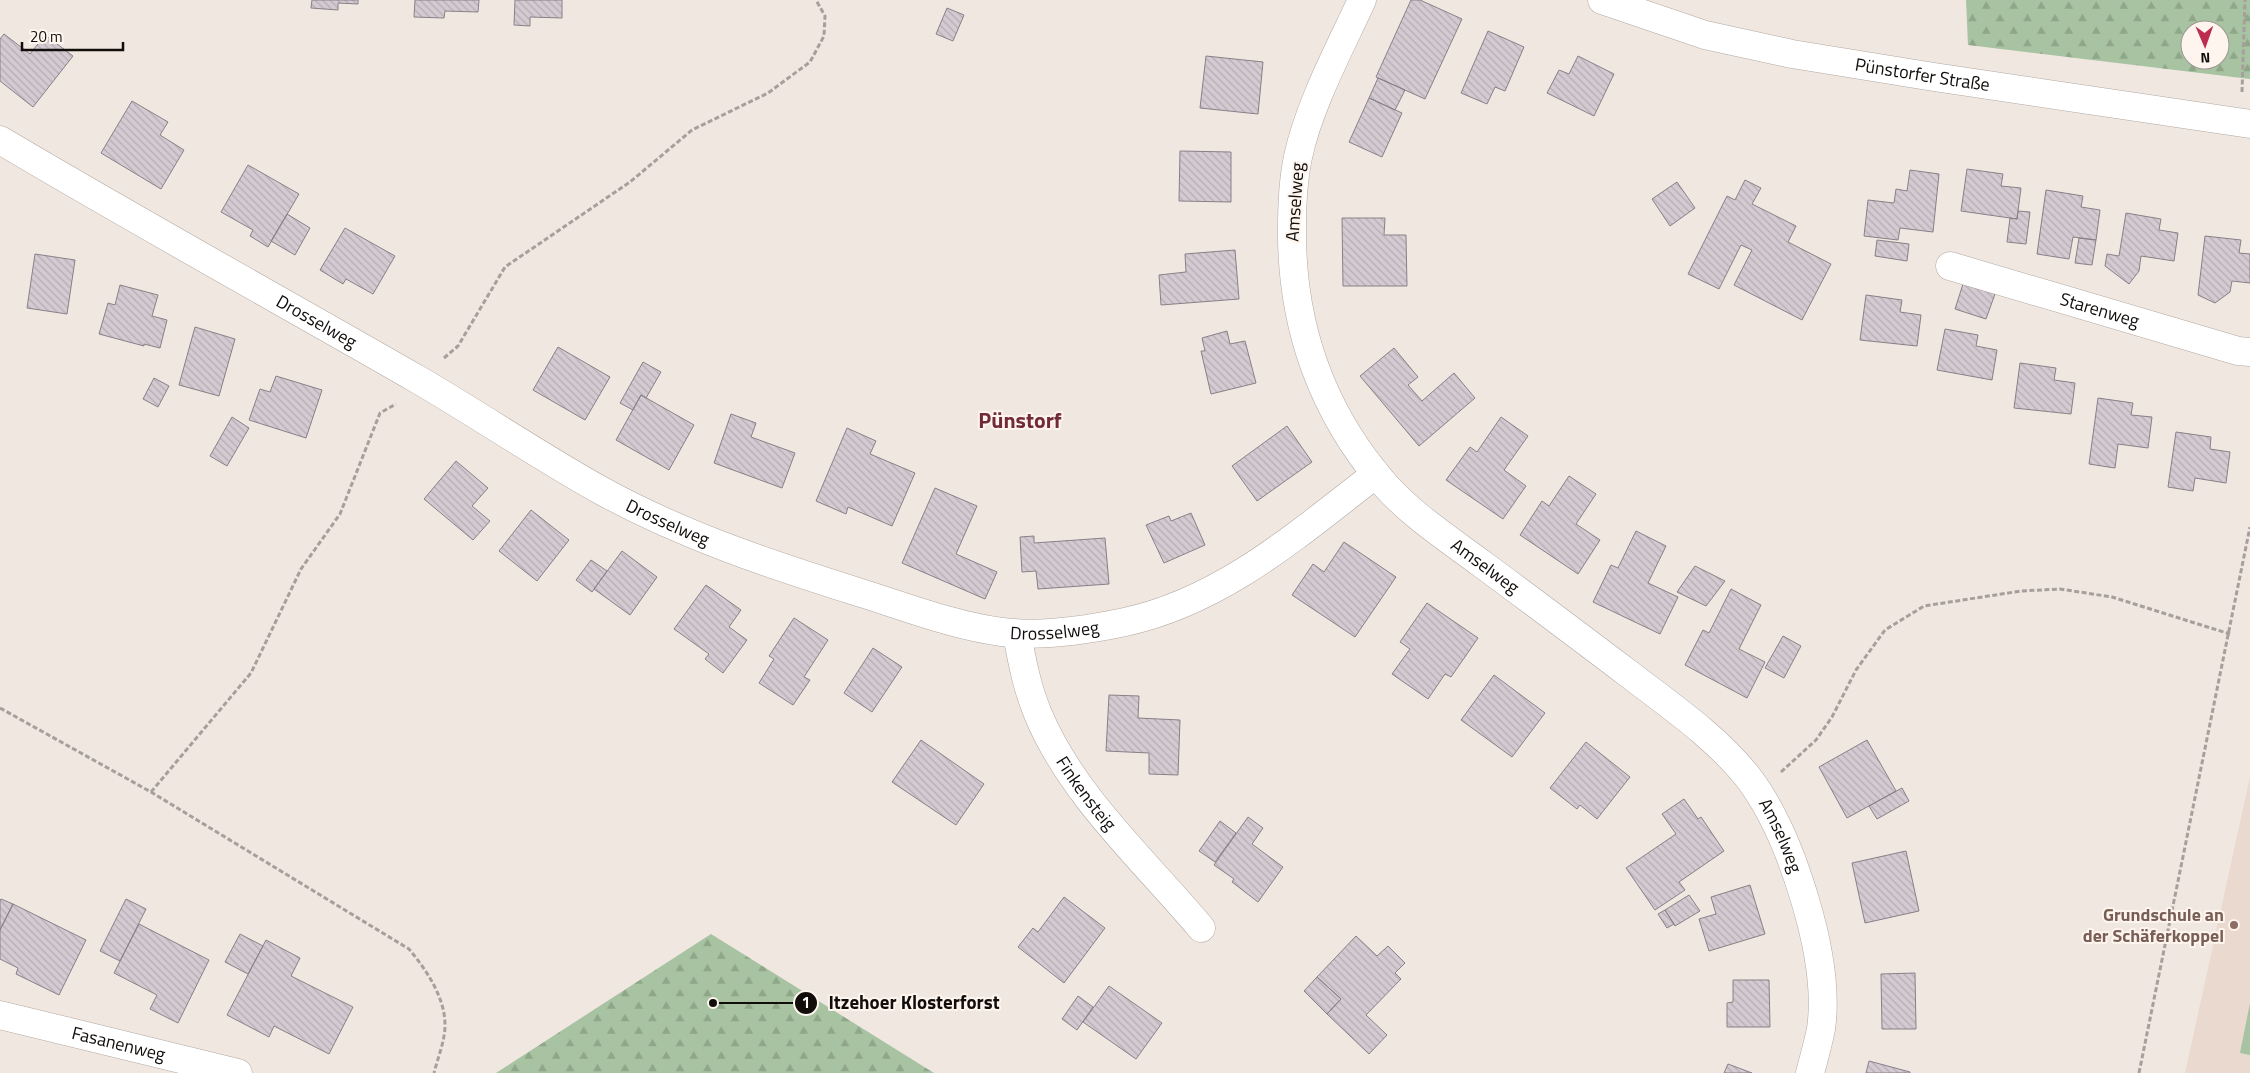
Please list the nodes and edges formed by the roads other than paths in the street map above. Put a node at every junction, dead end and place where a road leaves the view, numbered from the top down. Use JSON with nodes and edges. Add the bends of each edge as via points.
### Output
{"nodes":[{"id":1,"x":1362,"y":0,"type":"edge"},
{"id":2,"x":1602,"y":0,"type":"edge"},
{"id":3,"x":2246,"y":123,"type":"edge"},
{"id":4,"x":0,"y":140,"type":"edge"},
{"id":5,"x":1950,"y":266,"type":"dead end"},
{"id":6,"x":2250,"y":352,"type":"edge"},
{"id":7,"x":1376,"y":474,"type":"junction"},
{"id":8,"x":1017,"y":634,"type":"junction"},
{"id":9,"x":1201,"y":928,"type":"dead end"},
{"id":10,"x":0,"y":1015,"type":"edge"},
{"id":11,"x":238,"y":1073,"type":"edge"},
{"id":12,"x":1810,"y":1073,"type":"edge"}],
"edges":[{"from":1,"to":7,"type":"street","name":"Amselweg","via":[[1318,98],[1298,155],[1291,242],[1296,294],[1308,349],[1340,423]]},
{"from":2,"to":3,"type":"street","name":"Pünstorfer Straße","via":[[1705,35],[1784,52]]},
{"from":4,"to":8,"type":"street","name":"Drosselweg","via":[[418,379],[602,491],[646,513],[722,547],[795,572],[986,630]]},
{"from":5,"to":6,"type":"street","name":"Starenweg"},
{"from":7,"to":8,"type":"street","name":"Drosselweg","via":[[1261,560],[1196,598],[1123,622]]},
{"from":7,"to":12,"type":"street","name":"Amselweg","via":[[1419,515],[1680,713],[1736,763],[1758,792],[1796,869],[1816,950],[1821,983],[1821,1028]]},
{"from":8,"to":9,"type":"street","name":"Finkensteig","via":[[1023,669],[1038,716],[1062,760],[1105,819]]},
{"from":10,"to":11,"type":"street","name":"Fasanenweg"}]}
